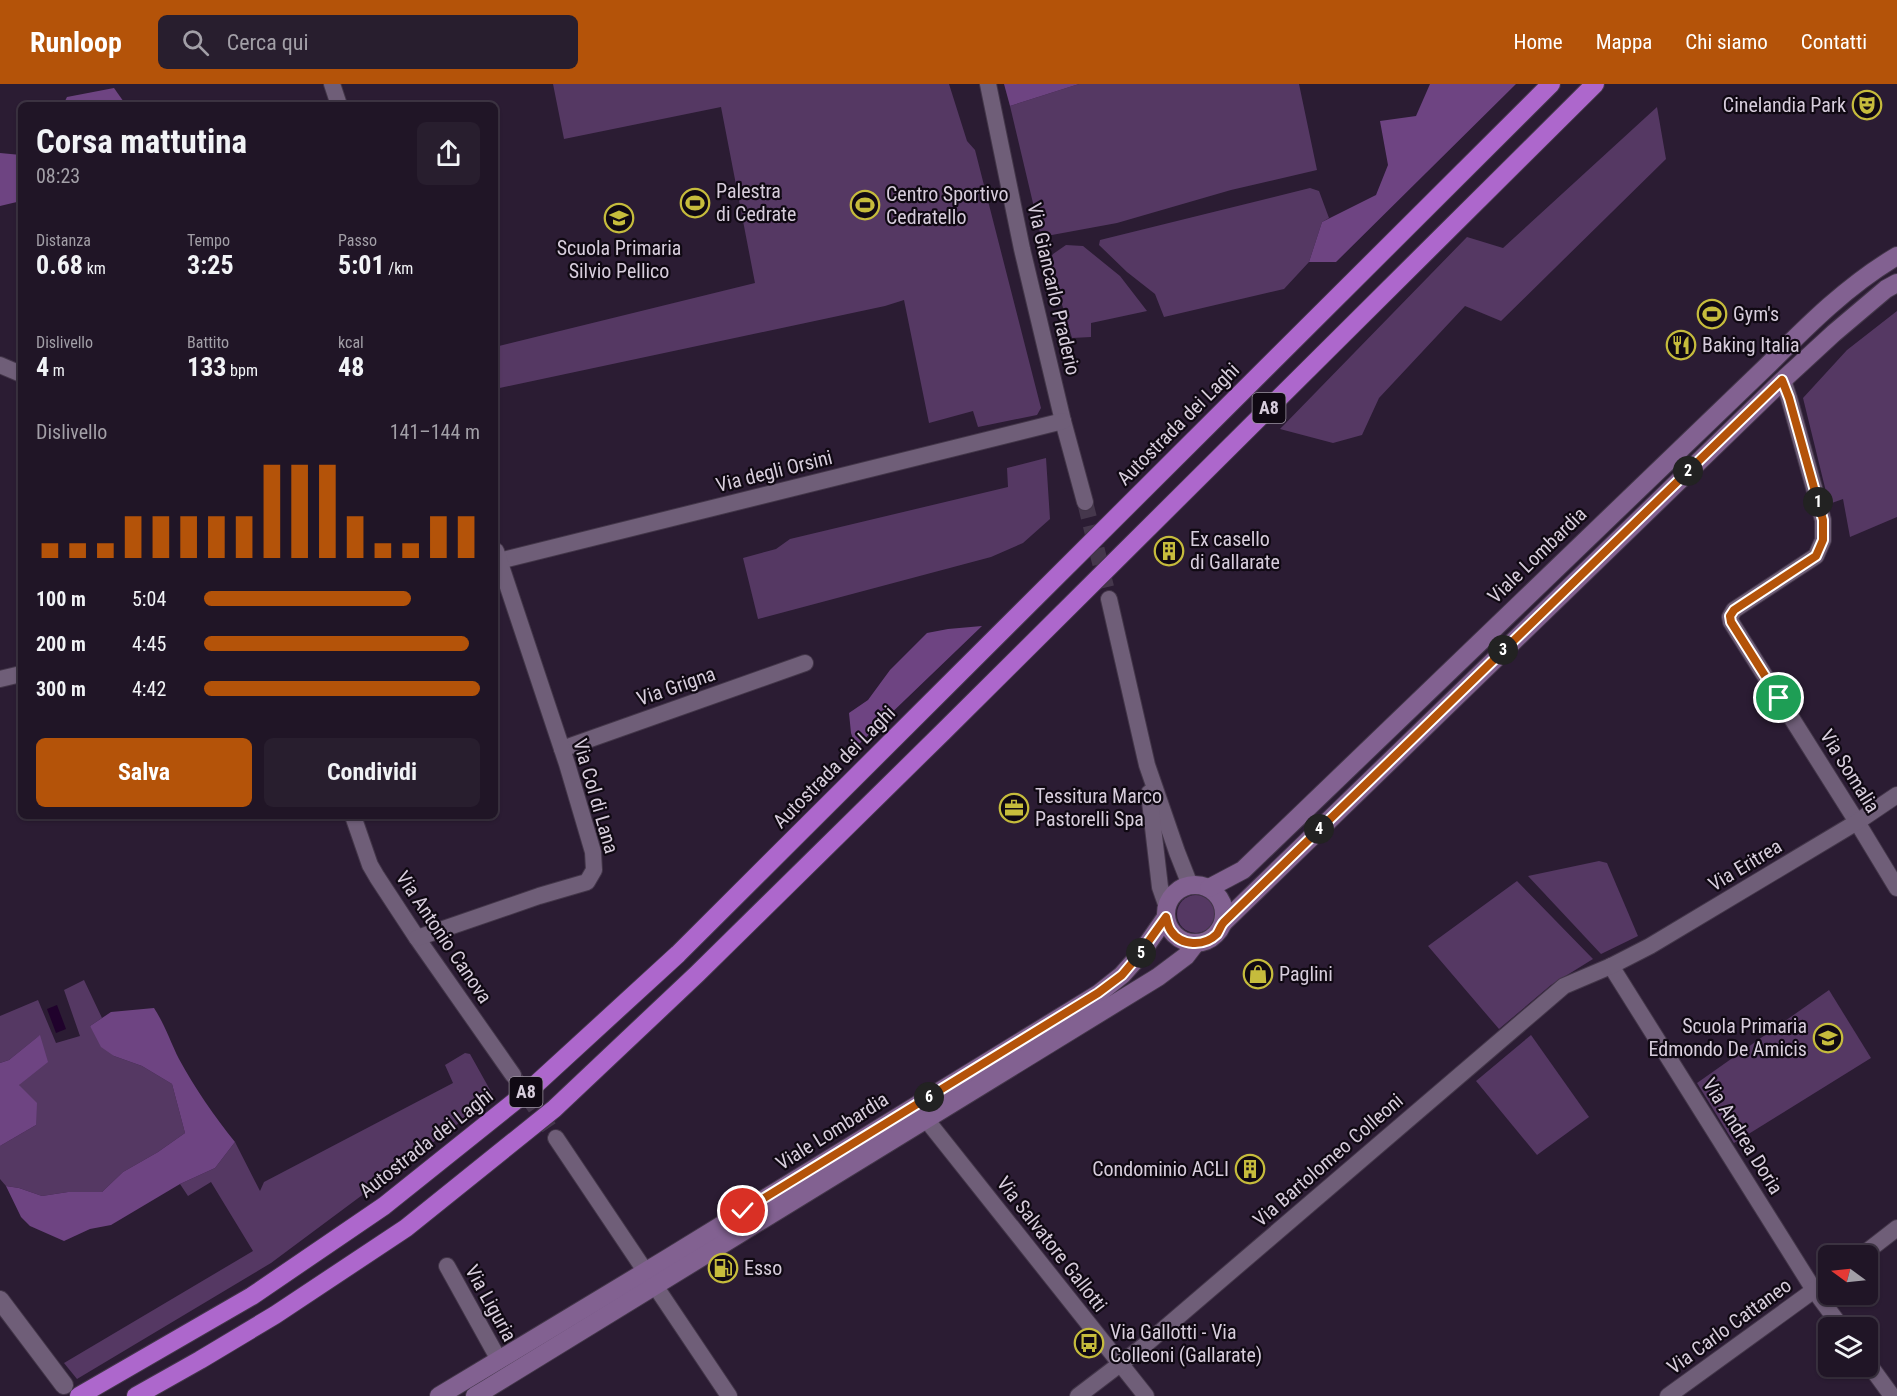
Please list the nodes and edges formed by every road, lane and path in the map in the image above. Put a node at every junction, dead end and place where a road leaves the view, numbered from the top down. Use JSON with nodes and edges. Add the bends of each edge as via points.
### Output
{"nodes":[{"id":1,"x":332,"y":84,"type":"edge"},
{"id":2,"x":988,"y":84,"type":"edge"},
{"id":3,"x":1551,"y":84,"type":"edge"},
{"id":4,"x":1595,"y":84,"type":"edge"},
{"id":5,"x":338,"y":102,"type":"edge"},
{"id":6,"x":1897,"y":256,"type":"edge"},
{"id":7,"x":1897,"y":283,"type":"edge"},
{"id":8,"x":0,"y":365,"type":"edge"},
{"id":9,"x":18,"y":374,"type":"edge"},
{"id":10,"x":1782,"y":380,"type":"junction"},
{"id":11,"x":1063,"y":421,"type":"junction"},
{"id":12,"x":1085,"y":502,"type":"tunnel mouth"},
{"id":13,"x":498,"y":558,"type":"edge"},
{"id":14,"x":498,"y":561,"type":"edge"},
{"id":15,"x":1109,"y":599,"type":"tunnel mouth"},
{"id":16,"x":805,"y":663,"type":"dead end"},
{"id":17,"x":18,"y":675,"type":"edge"},
{"id":18,"x":0,"y":679,"type":"edge"},
{"id":19,"x":562,"y":749,"type":"junction"},
{"id":20,"x":1147,"y":765,"type":"junction"},
{"id":21,"x":1897,"y":795,"type":"edge"},
{"id":22,"x":354,"y":819,"type":"edge"},
{"id":23,"x":1857,"y":822,"type":"junction"},
{"id":24,"x":1190,"y":885,"type":"junction"},
{"id":25,"x":1209,"y":888,"type":"junction"},
{"id":26,"x":1897,"y":888,"type":"edge"},
{"id":27,"x":1166,"y":912,"type":"junction"},
{"id":28,"x":1224,"y":922,"type":"junction"},
{"id":29,"x":417,"y":938,"type":"junction"},
{"id":30,"x":1196,"y":944,"type":"junction"},
{"id":31,"x":1611,"y":966,"type":"junction"},
{"id":32,"x":513,"y":1075,"type":"tunnel mouth"},
{"id":33,"x":926,"y":1118,"type":"junction"},
{"id":34,"x":556,"y":1138,"type":"tunnel mouth"},
{"id":35,"x":1897,"y":1228,"type":"edge"},
{"id":36,"x":1876,"y":1245,"type":"edge"},
{"id":37,"x":447,"y":1266,"type":"dead end"},
{"id":38,"x":645,"y":1271,"type":"junction"},
{"id":39,"x":656,"y":1286,"type":"junction"},
{"id":40,"x":1818,"y":1287,"type":"edge"},
{"id":41,"x":1814,"y":1290,"type":"junction"},
{"id":42,"x":0,"y":1300,"type":"edge"},
{"id":43,"x":1834,"y":1317,"type":"edge"},
{"id":44,"x":499,"y":1360,"type":"junction"},
{"id":45,"x":1120,"y":1364,"type":"junction"},
{"id":46,"x":1878,"y":1377,"type":"edge"},
{"id":47,"x":64,"y":1385,"type":"dead end"},
{"id":48,"x":79,"y":1396,"type":"edge"},
{"id":49,"x":136,"y":1396,"type":"edge"},
{"id":50,"x":439,"y":1396,"type":"edge"},
{"id":51,"x":475,"y":1396,"type":"edge"},
{"id":52,"x":729,"y":1396,"type":"edge"},
{"id":53,"x":1078,"y":1396,"type":"edge"},
{"id":54,"x":1146,"y":1396,"type":"edge"},
{"id":55,"x":1668,"y":1396,"type":"edge"},
{"id":56,"x":1892,"y":1396,"type":"edge"}],
"edges":[{"from":1,"to":5,"type":"street"},
{"from":2,"to":11,"type":"street","name":"Via Giancarlo Praderio"},
{"from":3,"to":48,"type":"highway","name":"Autostrada dei Laghi","number":"A8","via":[[687,945],[534,1086],[384,1206],[252,1296]]},
{"from":4,"to":49,"type":"highway","number":"A8","via":[[697,974],[554,1109],[406,1228],[275,1315]]},
{"from":6,"to":25,"type":"main road","name":"Viale Lombardia","via":[[1818,315],[1243,870]]},
{"from":7,"to":10,"type":"main road"},
{"from":8,"to":9,"type":"street"},
{"from":10,"to":23,"type":"street","name":"Via Somalia","via":[[1823,520],[1823,540],[1816,556],[1734,610],[1731,622]]},
{"from":10,"to":28,"type":"main road"},
{"from":11,"to":12,"type":"street","name":"Via Giancarlo Praderio"},
{"from":11,"to":13,"type":"street","name":"Via degli Orsini"},
{"from":14,"to":19,"type":"street","name":"Via Col di Lana"},
{"from":15,"to":20,"type":"street"},
{"from":16,"to":19,"type":"street","name":"Via Grigna"},
{"from":17,"to":18,"type":"street"},
{"from":19,"to":29,"type":"street","name":"Via Col di Lana","via":[[593,852],[594,870],[587,882]]},
{"from":20,"to":24,"type":"street"},
{"from":20,"to":27,"type":"street","via":[[1157,867]]},
{"from":21,"to":23,"type":"street","name":"Via Eritrea"},
{"from":22,"to":29,"type":"street","name":"Via Antonio Canova","via":[[370,865]]},
{"from":23,"to":26,"type":"street","name":"Via Somalia"},
{"from":23,"to":31,"type":"street","name":"Via Eritrea"},
{"from":24,"to":25,"type":"main road"},
{"from":24,"to":27,"type":"main road","via":[[1172,896]]},
{"from":25,"to":28,"type":"main road","via":[[1222,902]]},
{"from":27,"to":30,"type":"main road","via":[[1171,931],[1181,940]]},
{"from":27,"to":38,"type":"main road","name":"Viale Lombardia","via":[[1138,956],[1122,975],[1098,993]]},
{"from":28,"to":30,"type":"main road","via":[[1217,934]]},
{"from":29,"to":32,"type":"street","name":"Via Antonio Canova"},
{"from":30,"to":33,"type":"main road","name":"Viale Lombardia","via":[[1158,976]]},
{"from":31,"to":41,"type":"street","name":"Via Andrea Doria"},
{"from":31,"to":45,"type":"street","name":"Via Bartolomeo Colleoni","via":[[1564,986]]},
{"from":33,"to":39,"type":"main road","name":"Viale Lombardia"},
{"from":33,"to":45,"type":"street","name":"Via Salvatore Gallotti"},
{"from":34,"to":38,"type":"street"},
{"from":35,"to":36,"type":"street"},
{"from":37,"to":44,"type":"street","name":"Via Liguria"},
{"from":38,"to":39,"type":"street"},
{"from":38,"to":44,"type":"main road","name":"Viale Lombardia"},
{"from":39,"to":51,"type":"main road","name":"Viale Lombardia"},
{"from":39,"to":52,"type":"street"},
{"from":40,"to":41,"type":"street","name":"Via Carlo Cattaneo"},
{"from":41,"to":43,"type":"street","name":"Via Andrea Doria"},
{"from":41,"to":55,"type":"street","name":"Via Carlo Cattaneo"},
{"from":42,"to":47,"type":"street"},
{"from":44,"to":50,"type":"main road","name":"Viale Lombardia"},
{"from":45,"to":53,"type":"street","name":"Via Bartolomeo Colleoni"},
{"from":45,"to":54,"type":"street","name":"Via Salvatore Gallotti"},
{"from":46,"to":56,"type":"street"}]}
